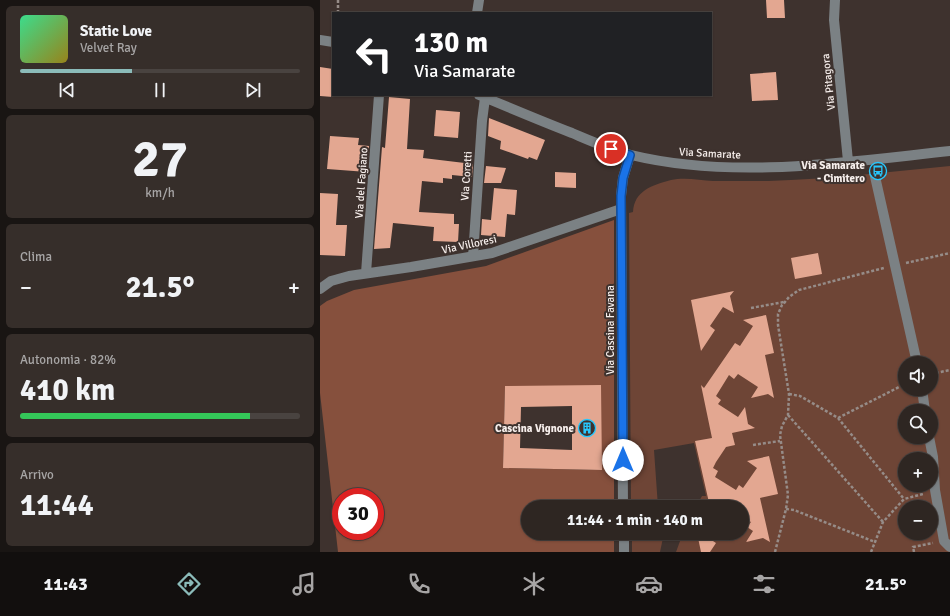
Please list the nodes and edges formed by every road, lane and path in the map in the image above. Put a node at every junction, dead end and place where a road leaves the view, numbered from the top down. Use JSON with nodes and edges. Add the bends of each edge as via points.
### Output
{"nodes":[{"id":1,"x":338,"y":0,"type":"edge"},
{"id":2,"x":479,"y":0,"type":"edge"},
{"id":3,"x":835,"y":0,"type":"edge"},
{"id":4,"x":338,"y":12,"type":"edge"},
{"id":5,"x":477,"y":12,"type":"edge"},
{"id":6,"x":320,"y":40,"type":"edge"},
{"id":7,"x":332,"y":42,"type":"edge"},
{"id":8,"x":379,"y":96,"type":"edge"},
{"id":9,"x":482,"y":96,"type":"edge"},
{"id":10,"x":950,"y":151,"type":"edge"},
{"id":11,"x":630,"y":155,"type":"junction"},
{"id":12,"x":848,"y":161,"type":"junction"},
{"id":13,"x":874,"y":172,"type":"dead end"},
{"id":14,"x":621,"y":209,"type":"junction"},
{"id":15,"x":950,"y":253,"type":"edge"},
{"id":16,"x":473,"y":256,"type":"junction"},
{"id":17,"x":895,"y":265,"type":"junction"},
{"id":18,"x":366,"y":273,"type":"junction"},
{"id":19,"x":320,"y":289,"type":"edge"},
{"id":20,"x":785,"y":302,"type":"junction"},
{"id":21,"x":752,"y":308,"type":"dead end"},
{"id":22,"x":915,"y":356,"type":"edge"},
{"id":23,"x":950,"y":370,"type":"edge"},
{"id":24,"x":938,"y":373,"type":"edge"},
{"id":25,"x":898,"y":388,"type":"edge"},
{"id":26,"x":789,"y":394,"type":"junction"},
{"id":27,"x":788,"y":415,"type":"junction"},
{"id":28,"x":838,"y":418,"type":"junction"},
{"id":29,"x":780,"y":441,"type":"junction"},
{"id":30,"x":753,"y":445,"type":"dead end"},
{"id":31,"x":928,"y":492,"type":"edge"},
{"id":32,"x":935,"y":492,"type":"edge"},
{"id":33,"x":904,"y":499,"type":"junction"},
{"id":34,"x":623,"y":500,"type":"edge"},
{"id":35,"x":786,"y":509,"type":"junction"},
{"id":36,"x":883,"y":522,"type":"junction"},
{"id":37,"x":624,"y":540,"type":"edge"},
{"id":38,"x":875,"y":542,"type":"junction"},
{"id":39,"x":947,"y":544,"type":"edge"},
{"id":40,"x":624,"y":552,"type":"edge"},
{"id":41,"x":774,"y":552,"type":"edge"},
{"id":42,"x":871,"y":552,"type":"edge"},
{"id":43,"x":914,"y":552,"type":"edge"}],
"edges":[{"from":1,"to":4,"type":"path"},
{"from":2,"to":5,"type":"street"},
{"from":3,"to":12,"type":"street","name":"Via Pitagora","via":[[834,20]]},
{"from":6,"to":7,"type":"street"},
{"from":8,"to":18,"type":"street","name":"Via del Fagiano"},
{"from":9,"to":11,"type":"street","name":"Via Samarate"},
{"from":9,"to":16,"type":"street","name":"Via Coretti"},
{"from":10,"to":12,"type":"street","name":"Via Samarate"},
{"from":11,"to":12,"type":"street","name":"Via Samarate","via":[[709,166],[784,166]]},
{"from":11,"to":14,"type":"street","name":"Via Cascina Favana","via":[[622,184]]},
{"from":13,"to":17,"type":"street"},
{"from":14,"to":16,"type":"street","name":"Via Villoresi"},
{"from":14,"to":34,"type":"street","name":"Via Cascina Favana"},
{"from":15,"to":17,"type":"path"},
{"from":16,"to":18,"type":"street","name":"Via Villoresi"},
{"from":17,"to":20,"type":"path","via":[[800,290]]},
{"from":17,"to":22,"type":"street"},
{"from":18,"to":19,"type":"street","name":"Via Villoresi","via":[[338,278]]},
{"from":20,"to":21,"type":"path"},
{"from":20,"to":26,"type":"path","via":[[778,314],[778,325]]},
{"from":23,"to":24,"type":"path"},
{"from":25,"to":28,"type":"path"},
{"from":26,"to":27,"type":"path"},
{"from":26,"to":28,"type":"path","via":[[800,396]]},
{"from":27,"to":29,"type":"path","via":[[782,426]]},
{"from":27,"to":36,"type":"path"},
{"from":28,"to":33,"type":"path"},
{"from":29,"to":30,"type":"path"},
{"from":29,"to":35,"type":"path","via":[[788,495]]},
{"from":31,"to":33,"type":"path"},
{"from":32,"to":39,"type":"street"},
{"from":33,"to":36,"type":"path"},
{"from":35,"to":38,"type":"path"},
{"from":35,"to":41,"type":"path"},
{"from":36,"to":38,"type":"path"},
{"from":37,"to":40,"type":"street"},
{"from":38,"to":42,"type":"path"},
{"from":39,"to":43,"type":"path","via":[[913,547]]}]}
